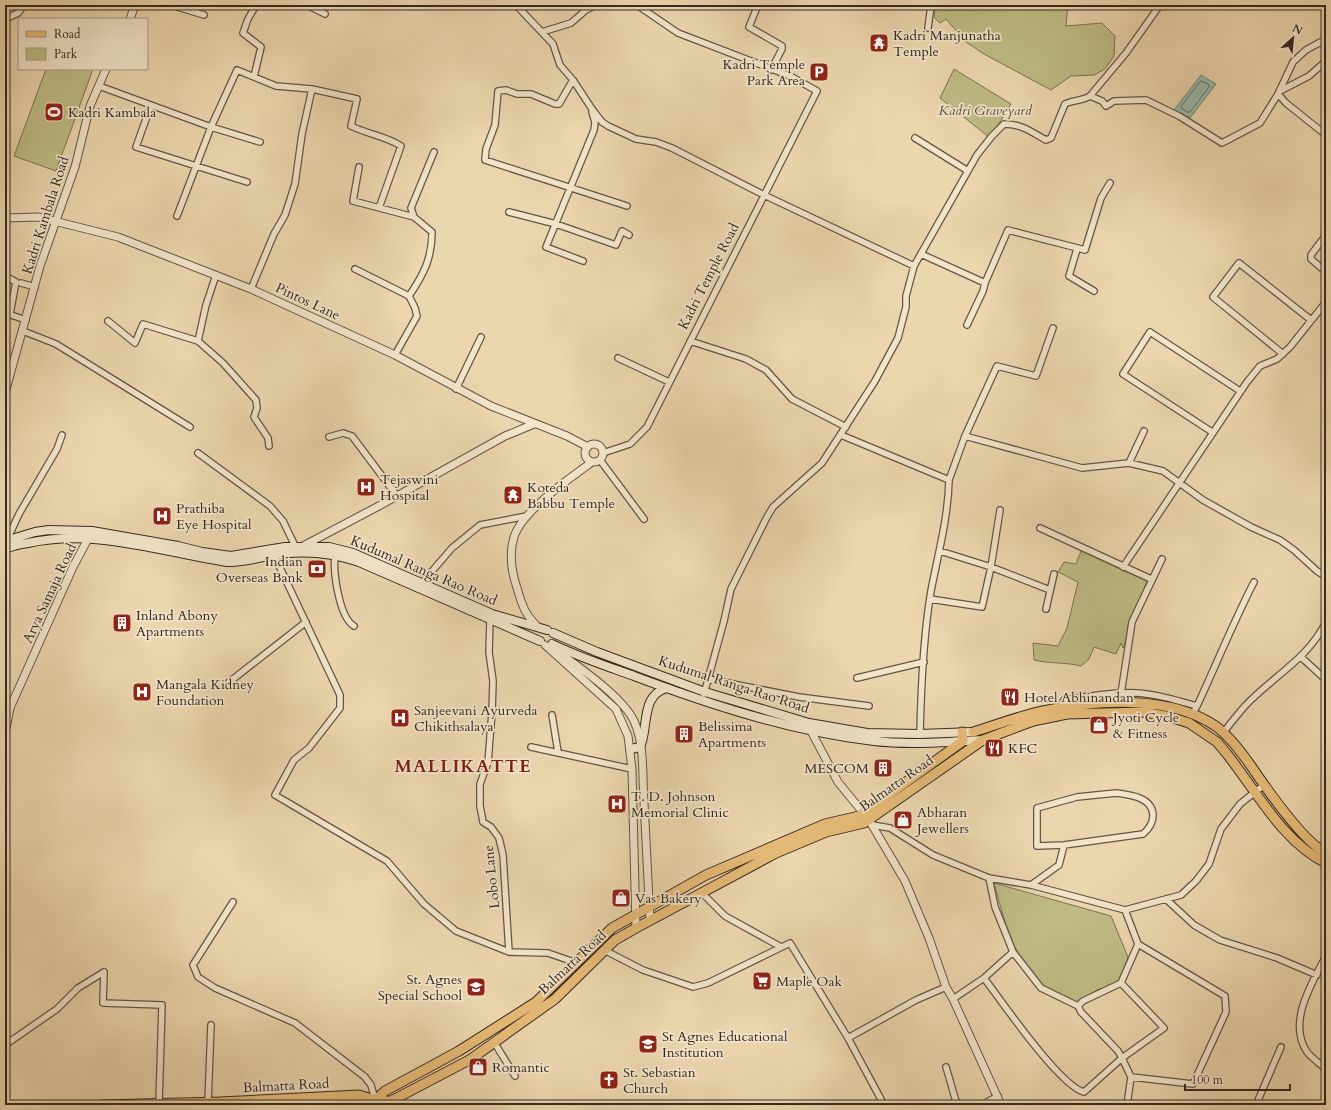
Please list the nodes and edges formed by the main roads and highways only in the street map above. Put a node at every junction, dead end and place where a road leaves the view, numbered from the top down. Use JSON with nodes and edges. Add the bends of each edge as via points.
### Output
{"nodes":[{"id":1,"x":6,"y":541,"type":"edge"},
{"id":2,"x":5,"y":549,"type":"edge"},
{"id":3,"x":299,"y":549,"type":"junction"},
{"id":4,"x":547,"y":630,"type":"junction"},
{"id":5,"x":547,"y":644,"type":"junction"},
{"id":6,"x":666,"y":688,"type":"junction"},
{"id":7,"x":703,"y":696,"type":"junction"},
{"id":8,"x":975,"y":731,"type":"junction"},
{"id":9,"x":962,"y":732,"type":"junction"},
{"id":10,"x":985,"y":739,"type":"junction"},
{"id":11,"x":963,"y":741,"type":"junction"},
{"id":12,"x":631,"y":749,"type":"road end"},
{"id":13,"x":868,"y":819,"type":"junction"},
{"id":14,"x":1326,"y":853,"type":"edge"},
{"id":15,"x":1326,"y":863,"type":"edge"},
{"id":16,"x":373,"y":1102,"type":"edge"},
{"id":17,"x":389,"y":1103,"type":"edge"},
{"id":18,"x":101,"y":1105,"type":"edge"},
{"id":19,"x":342,"y":1105,"type":"edge"},
{"id":20,"x":362,"y":1105,"type":"edge"}],
"edges":[{"from":1,"to":3,"type":"main road","name":"Kudumal Ranga Rao Road","via":[[49,530],[92,531],[231,556]]},
{"from":2,"to":3,"type":"main road","via":[[39,540],[73,538],[149,547],[227,562],[240,562]]},
{"from":3,"to":4,"type":"main road","name":"Kudumal Ranga Rao Road","via":[[329,547],[353,553],[492,614]]},
{"from":3,"to":5,"type":"main road","via":[[359,562]]},
{"from":4,"to":5,"type":"main road","via":[[541,633]]},
{"from":4,"to":5,"type":"main road","via":[[555,639]]},
{"from":4,"to":7,"type":"main road","name":"Kudumal Ranga Rao Road"},
{"from":5,"to":6,"type":"main road"},
{"from":6,"to":7,"type":"main road"},
{"from":6,"to":12,"type":"main road","via":[[656,693],[649,706],[640,747]]},
{"from":7,"to":9,"type":"main road","name":"Kudumal Ranga Rao Road","via":[[809,723],[867,733]]},
{"from":7,"to":11,"type":"main road","via":[[811,732],[875,741]]},
{"from":8,"to":9,"type":"main road","name":"Kudumal Ranga Rao Road"},
{"from":8,"to":10,"type":"main road"},
{"from":8,"to":14,"type":"main road","name":"Kudumal Ranga Rao Road","via":[[1041,711],[1081,704],[1153,704],[1192,715],[1217,727],[1223,733],[1305,835]]},
{"from":9,"to":11,"type":"main road"},
{"from":10,"to":11,"type":"main road"},
{"from":10,"to":13,"type":"main road","name":"Balmatta Road"},
{"from":10,"to":15,"type":"main road","name":"Balmatta Road","via":[[1033,721],[1067,714],[1144,712],[1189,723],[1217,742],[1288,835],[1307,853]]},
{"from":11,"to":13,"type":"main road"},
{"from":13,"to":16,"type":"main road","via":[[859,816],[825,824],[706,875],[636,914],[612,928],[536,1002],[459,1051],[385,1091]]},
{"from":13,"to":17,"type":"main road","name":"Balmatta Road","via":[[864,823],[826,832],[776,853],[615,940],[555,999],[471,1059]]},
{"from":16,"to":17,"type":"main road","name":"Balmatta Road"},
{"from":16,"to":18,"type":"main road","name":"Balmatta Road","via":[[359,1095]]},
{"from":19,"to":20,"type":"main road","name":"Balmatta Road"}]}
